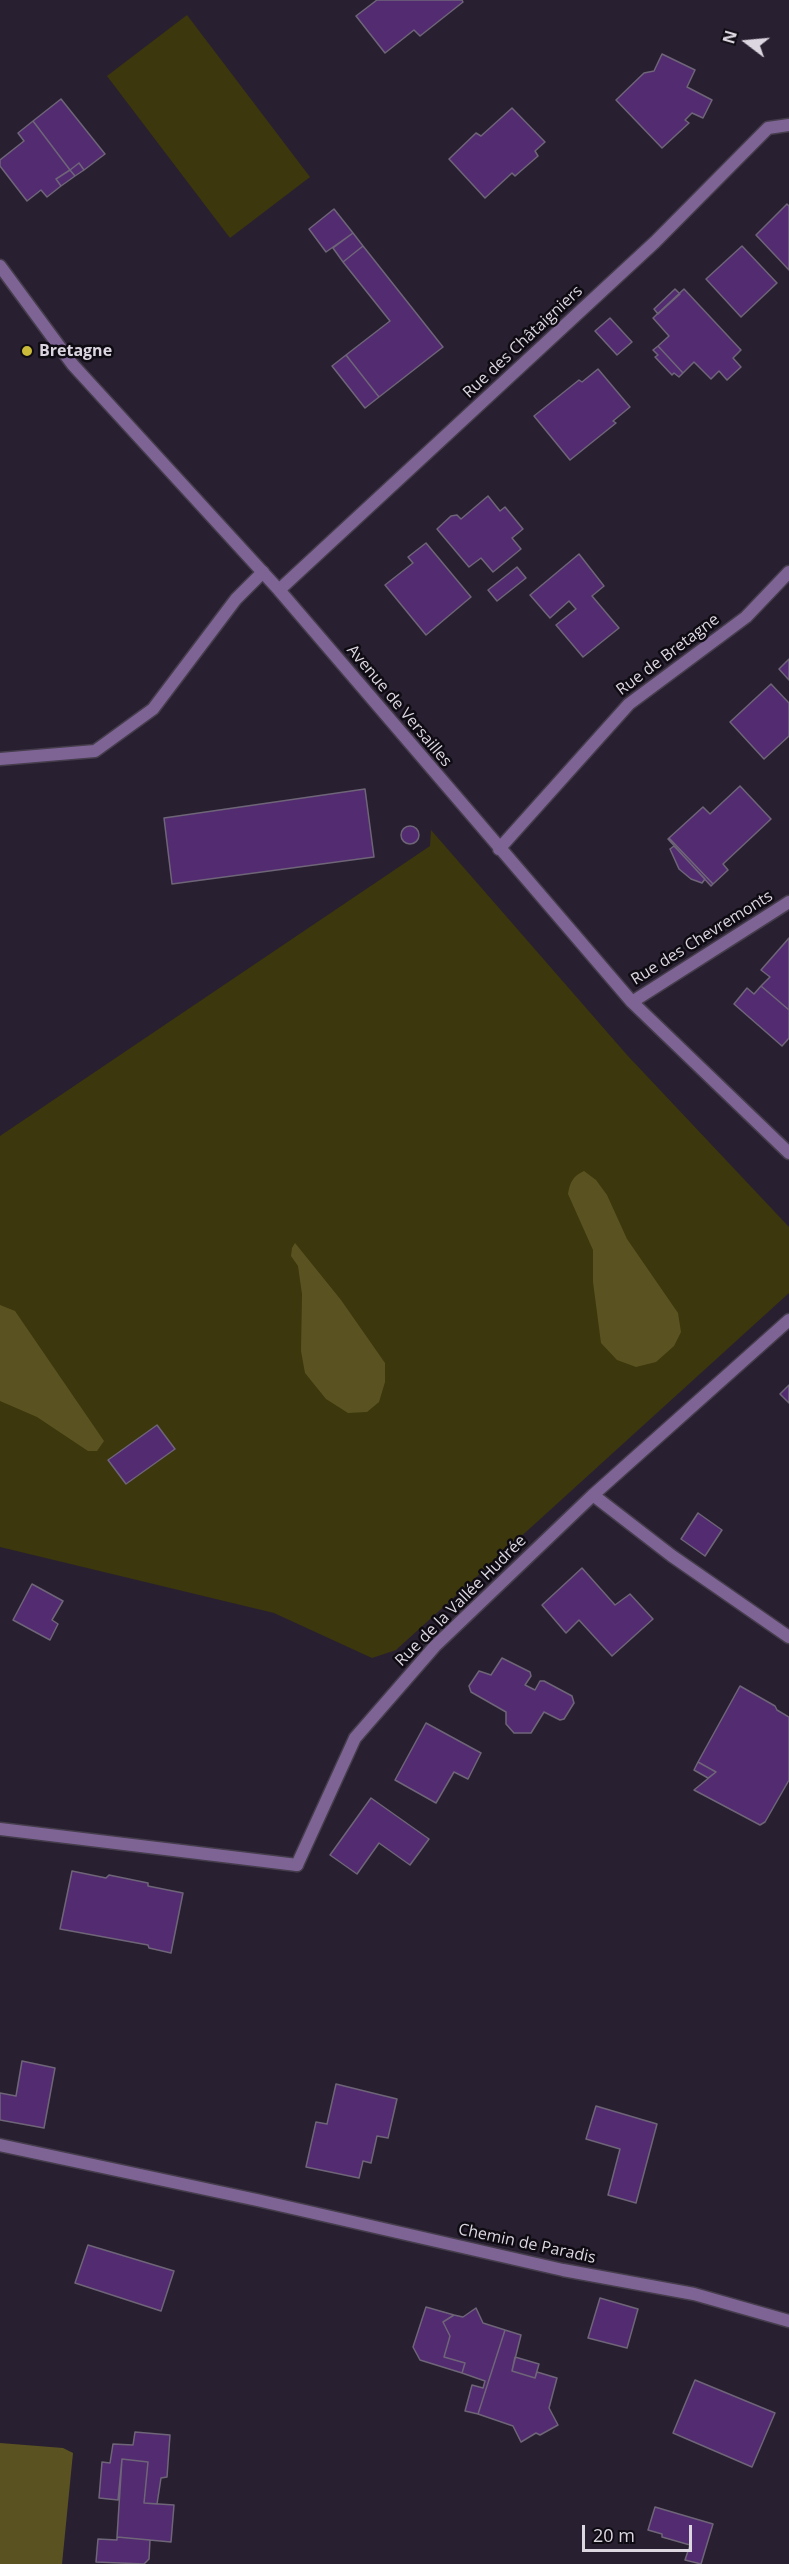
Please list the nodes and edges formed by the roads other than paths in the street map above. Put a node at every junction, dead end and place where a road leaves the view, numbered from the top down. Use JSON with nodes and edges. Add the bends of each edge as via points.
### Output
{"nodes":[{"id":1,"x":789,"y":125,"type":"edge"},
{"id":2,"x":0,"y":266,"type":"edge"},
{"id":3,"x":263,"y":572,"type":"junction"},
{"id":4,"x":789,"y":572,"type":"edge"},
{"id":5,"x":279,"y":590,"type":"junction"},
{"id":6,"x":0,"y":759,"type":"edge"},
{"id":7,"x":499,"y":849,"type":"junction"},
{"id":8,"x":789,"y":902,"type":"edge"},
{"id":9,"x":632,"y":1002,"type":"junction"},
{"id":10,"x":789,"y":1153,"type":"edge"},
{"id":11,"x":789,"y":1320,"type":"edge"},
{"id":12,"x":593,"y":1495,"type":"junction"},
{"id":13,"x":789,"y":1637,"type":"edge"},
{"id":14,"x":0,"y":1829,"type":"edge"},
{"id":15,"x":0,"y":2145,"type":"edge"},
{"id":16,"x":789,"y":2321,"type":"edge"}],
"edges":[{"from":1,"to":5,"type":"street","name":"Rue des Châtaigniers","via":[[768,128],[655,242]]},
{"from":2,"to":3,"type":"street","name":"Avenue de Versailles","via":[[74,365]]},
{"from":3,"to":5,"type":"street","name":"Avenue de Versailles"},
{"from":3,"to":6,"type":"street","via":[[236,599],[153,709],[103,745],[94,751]]},
{"from":4,"to":7,"type":"street","name":"Rue de Bretagne","via":[[746,617],[629,704]]},
{"from":5,"to":7,"type":"street","name":"Avenue de Versailles"},
{"from":7,"to":9,"type":"street","name":"Avenue de Versailles"},
{"from":8,"to":9,"type":"street","name":"Rue des Chevremonts"},
{"from":9,"to":10,"type":"street","name":"Avenue de Versailles"},
{"from":11,"to":12,"type":"street","name":"Rue de la Vallée Hudrée"},
{"from":12,"to":13,"type":"street","via":[[672,1556]]},
{"from":12,"to":14,"type":"street","name":"Rue de la Vallée Hudrée","via":[[435,1646],[355,1738],[297,1865]]},
{"from":15,"to":16,"type":"street","name":"Chemin de Paradis","via":[[563,2270],[694,2294]]}]}
